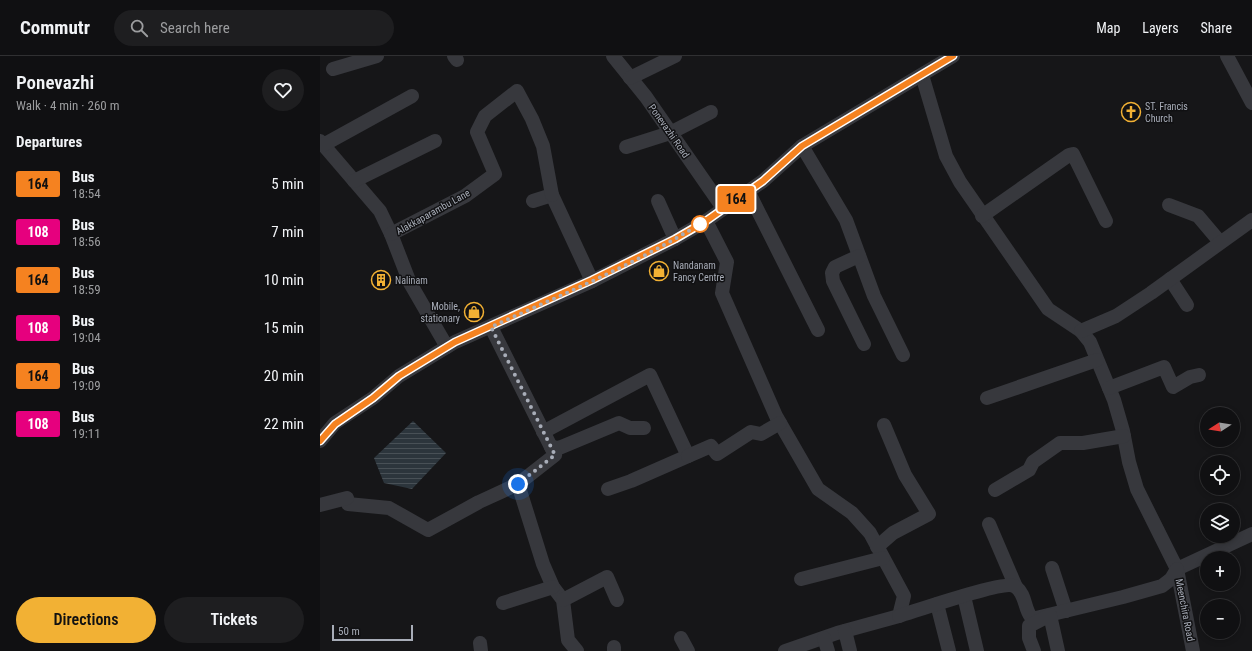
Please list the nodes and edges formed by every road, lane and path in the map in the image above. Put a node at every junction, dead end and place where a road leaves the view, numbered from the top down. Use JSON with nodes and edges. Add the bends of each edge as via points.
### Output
{"nodes":[{"id":1,"x":377,"y":56,"type":"edge"},
{"id":2,"x":613,"y":56,"type":"edge"},
{"id":3,"x":675,"y":56,"type":"edge"},
{"id":4,"x":953,"y":56,"type":"edge"},
{"id":5,"x":1227,"y":56,"type":"edge"},
{"id":6,"x":333,"y":69,"type":"dead end"},
{"id":7,"x":922,"y":75,"type":"junction"},
{"id":8,"x":630,"y":78,"type":"junction"},
{"id":9,"x":412,"y":96,"type":"dead end"},
{"id":10,"x":1252,"y":103,"type":"edge"},
{"id":11,"x":711,"y":112,"type":"dead end"},
{"id":12,"x":670,"y":132,"type":"junction"},
{"id":13,"x":435,"y":141,"type":"dead end"},
{"id":14,"x":321,"y":143,"type":"edge"},
{"id":15,"x":802,"y":146,"type":"junction"},
{"id":16,"x":626,"y":147,"type":"dead end"},
{"id":17,"x":354,"y":181,"type":"junction"},
{"id":18,"x":748,"y":191,"type":"junction"},
{"id":19,"x":552,"y":195,"type":"junction"},
{"id":20,"x":533,"y":201,"type":"dead end"},
{"id":21,"x":658,"y":201,"type":"dead end"},
{"id":22,"x":1169,"y":204,"type":"dead end"},
{"id":23,"x":723,"y":208,"type":"junction"},
{"id":24,"x":982,"y":216,"type":"junction"},
{"id":25,"x":1252,"y":220,"type":"edge"},
{"id":26,"x":706,"y":221,"type":"junction"},
{"id":27,"x":1106,"y":221,"type":"dead end"},
{"id":28,"x":392,"y":234,"type":"junction"},
{"id":29,"x":675,"y":239,"type":"junction"},
{"id":30,"x":1220,"y":242,"type":"junction"},
{"id":31,"x":859,"y":256,"type":"junction"},
{"id":32,"x":1170,"y":279,"type":"junction"},
{"id":33,"x":592,"y":280,"type":"junction"},
{"id":34,"x":1188,"y":305,"type":"dead end"},
{"id":35,"x":491,"y":327,"type":"junction"},
{"id":36,"x":818,"y":330,"type":"dead end"},
{"id":37,"x":1081,"y":331,"type":"junction"},
{"id":38,"x":864,"y":344,"type":"dead end"},
{"id":39,"x":447,"y":347,"type":"junction"},
{"id":40,"x":903,"y":355,"type":"dead end"},
{"id":41,"x":1098,"y":360,"type":"junction"},
{"id":42,"x":1199,"y":375,"type":"dead end"},
{"id":43,"x":1109,"y":388,"type":"junction"},
{"id":44,"x":987,"y":398,"type":"dead end"},
{"id":45,"x":780,"y":423,"type":"junction"},
{"id":46,"x":884,"y":425,"type":"dead end"},
{"id":47,"x":644,"y":428,"type":"dead end"},
{"id":48,"x":543,"y":432,"type":"junction"},
{"id":49,"x":1124,"y":436,"type":"junction"},
{"id":50,"x":320,"y":441,"type":"edge"},
{"id":51,"x":553,"y":451,"type":"junction"},
{"id":52,"x":688,"y":456,"type":"junction"},
{"id":53,"x":518,"y":484,"type":"junction"},
{"id":54,"x":608,"y":489,"type":"dead end"},
{"id":55,"x":996,"y":490,"type":"dead end"},
{"id":56,"x":320,"y":505,"type":"edge"},
{"id":57,"x":989,"y":524,"type":"dead end"},
{"id":58,"x":1252,"y":534,"type":"edge"},
{"id":59,"x":880,"y":552,"type":"junction"},
{"id":60,"x":1052,"y":568,"type":"dead end"},
{"id":61,"x":1177,"y":569,"type":"junction"},
{"id":62,"x":801,"y":579,"type":"dead end"},
{"id":63,"x":553,"y":587,"type":"junction"},
{"id":64,"x":1016,"y":587,"type":"junction"},
{"id":65,"x":964,"y":596,"type":"junction"},
{"id":66,"x":563,"y":600,"type":"junction"},
{"id":67,"x":617,"y":600,"type":"dead end"},
{"id":68,"x":502,"y":603,"type":"dead end"},
{"id":69,"x":937,"y":604,"type":"junction"},
{"id":70,"x":1066,"y":611,"type":"junction"},
{"id":71,"x":1050,"y":615,"type":"junction"},
{"id":72,"x":899,"y":616,"type":"junction"},
{"id":73,"x":845,"y":631,"type":"junction"},
{"id":74,"x":681,"y":638,"type":"dead end"},
{"id":75,"x":826,"y":644,"type":"edge"},
{"id":76,"x":577,"y":651,"type":"edge"},
{"id":77,"x":688,"y":651,"type":"edge"},
{"id":78,"x":786,"y":651,"type":"edge"},
{"id":79,"x":850,"y":651,"type":"edge"},
{"id":80,"x":948,"y":651,"type":"edge"},
{"id":81,"x":977,"y":651,"type":"edge"},
{"id":82,"x":1034,"y":651,"type":"edge"},
{"id":83,"x":1058,"y":651,"type":"edge"},
{"id":84,"x":1193,"y":651,"type":"edge"}],
"edges":[{"from":1,"to":6,"type":"street"},
{"from":2,"to":8,"type":"street","name":"Ponevazhi Road"},
{"from":3,"to":8,"type":"street"},
{"from":4,"to":7,"type":"street"},
{"from":5,"to":10,"type":"street"},
{"from":7,"to":15,"type":"street"},
{"from":7,"to":24,"type":"street","via":[[946,156]]},
{"from":8,"to":12,"type":"street","name":"Ponevazhi Road"},
{"from":9,"to":14,"type":"street"},
{"from":11,"to":12,"type":"street"},
{"from":12,"to":16,"type":"street"},
{"from":12,"to":23,"type":"street","name":"Ponevazhi Road"},
{"from":13,"to":17,"type":"street"},
{"from":14,"to":17,"type":"street"},
{"from":15,"to":18,"type":"street"},
{"from":15,"to":31,"type":"street","via":[[846,220]]},
{"from":17,"to":28,"type":"street","via":[[380,211]]},
{"from":18,"to":23,"type":"street"},
{"from":18,"to":36,"type":"street"},
{"from":19,"to":20,"type":"street"},
{"from":19,"to":28,"type":"street","name":"Alakkaparambu Lane","via":[[543,146],[532,119],[516,91],[486,116],[477,132],[495,174],[465,196]]},
{"from":19,"to":33,"type":"street"},
{"from":21,"to":29,"type":"street"},
{"from":22,"to":30,"type":"street","via":[[1198,216]]},
{"from":23,"to":26,"type":"street"},
{"from":24,"to":27,"type":"street","via":[[1073,154]]},
{"from":24,"to":37,"type":"street","via":[[1048,309]]},
{"from":25,"to":30,"type":"street"},
{"from":26,"to":29,"type":"street"},
{"from":26,"to":45,"type":"street","via":[[727,262],[722,293]]},
{"from":28,"to":39,"type":"street","via":[[410,283]]},
{"from":29,"to":33,"type":"street"},
{"from":30,"to":32,"type":"street"},
{"from":31,"to":38,"type":"street","via":[[835,267],[832,273],[833,281]]},
{"from":31,"to":40,"type":"street","via":[[874,296]]},
{"from":32,"to":34,"type":"street"},
{"from":32,"to":37,"type":"street","via":[[1116,316]]},
{"from":33,"to":35,"type":"street"},
{"from":35,"to":39,"type":"street"},
{"from":35,"to":48,"type":"street"},
{"from":37,"to":41,"type":"street","name":"Meenchira Road","via":[[1090,342]]},
{"from":39,"to":50,"type":"street","via":[[399,376],[335,424]]},
{"from":41,"to":43,"type":"street","name":"Meenchira Road"},
{"from":41,"to":44,"type":"street"},
{"from":42,"to":43,"type":"street","via":[[1173,387],[1164,367]]},
{"from":43,"to":49,"type":"street","name":"Meenchira Road"},
{"from":45,"to":52,"type":"street","via":[[761,434],[751,432],[717,454],[711,446]]},
{"from":45,"to":59,"type":"street","via":[[818,489],[852,513],[870,533]]},
{"from":46,"to":59,"type":"street","via":[[905,475],[929,514],[893,533]]},
{"from":47,"to":51,"type":"street","via":[[630,428],[619,423]]},
{"from":48,"to":51,"type":"street"},
{"from":48,"to":52,"type":"street","via":[[650,375]]},
{"from":49,"to":55,"type":"street","via":[[1083,443],[1060,443],[1033,462],[1029,470]]},
{"from":49,"to":61,"type":"street","name":"Meenchira Road","via":[[1137,489]]},
{"from":51,"to":53,"type":"street"},
{"from":52,"to":54,"type":"street"},
{"from":53,"to":56,"type":"street","via":[[428,530],[390,508],[348,501]]},
{"from":53,"to":63,"type":"street","via":[[543,564]]},
{"from":57,"to":64,"type":"street"},
{"from":58,"to":61,"type":"street"},
{"from":59,"to":62,"type":"street"},
{"from":59,"to":72,"type":"street","via":[[904,596]]},
{"from":60,"to":70,"type":"street"},
{"from":61,"to":70,"type":"street","via":[[1171,579],[1162,586]]},
{"from":61,"to":84,"type":"street","name":"Meenchira Road"},
{"from":63,"to":66,"type":"street"},
{"from":63,"to":68,"type":"street"},
{"from":64,"to":65,"type":"street","via":[[1008,585]]},
{"from":64,"to":71,"type":"street","via":[[1024,598],[1030,617]]},
{"from":65,"to":69,"type":"street"},
{"from":65,"to":81,"type":"street"},
{"from":66,"to":67,"type":"street","via":[[607,577]]},
{"from":66,"to":76,"type":"street","via":[[568,640]]},
{"from":69,"to":72,"type":"street"},
{"from":69,"to":80,"type":"street"},
{"from":70,"to":71,"type":"street"},
{"from":71,"to":82,"type":"street","via":[[1029,626],[1029,638]]},
{"from":71,"to":83,"type":"street"},
{"from":72,"to":73,"type":"street"},
{"from":73,"to":75,"type":"street"},
{"from":73,"to":79,"type":"street"},
{"from":74,"to":77,"type":"street"},
{"from":75,"to":78,"type":"street"}]}
